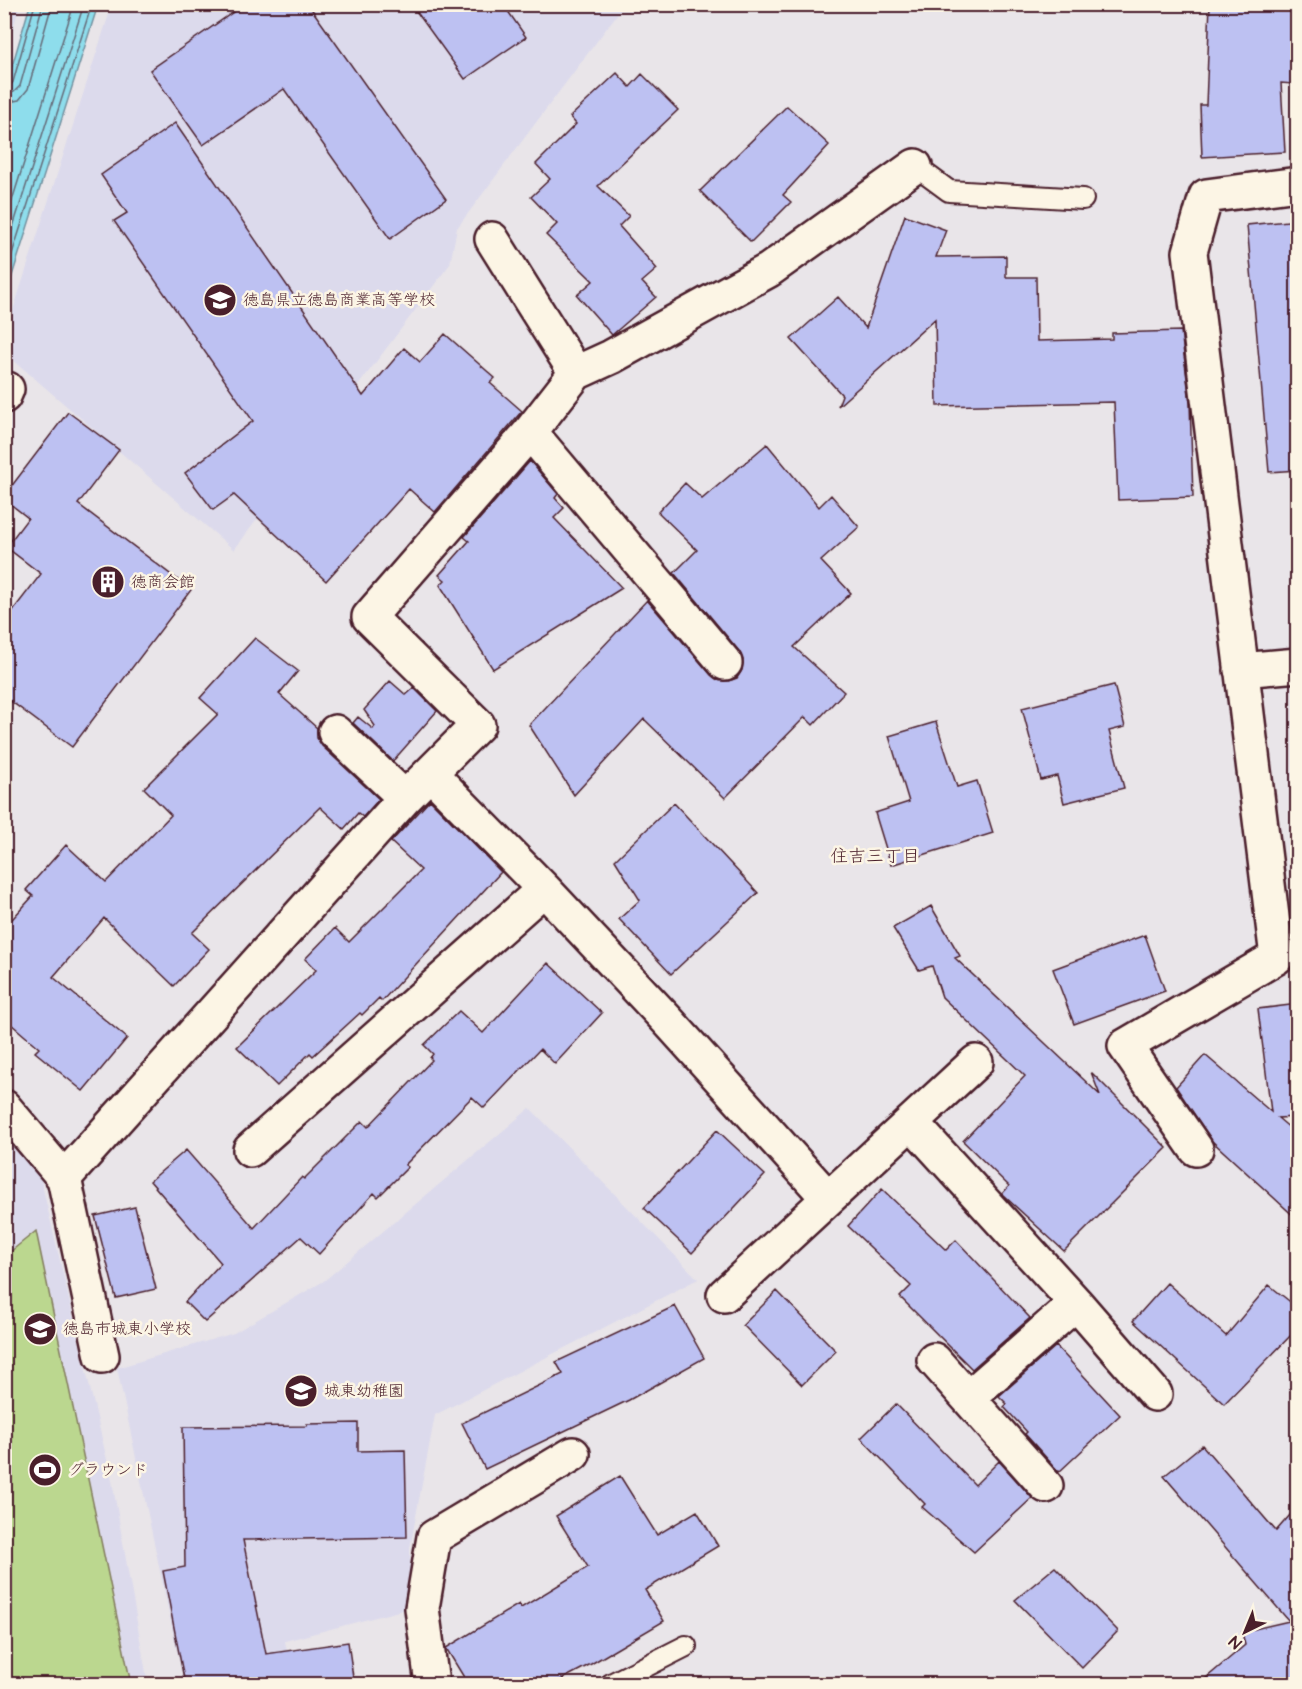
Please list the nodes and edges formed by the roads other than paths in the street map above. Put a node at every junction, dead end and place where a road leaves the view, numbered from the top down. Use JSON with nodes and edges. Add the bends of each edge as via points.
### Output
{"nodes":[{"id":1,"x":915,"y":166,"type":"joint"},
{"id":2,"x":1298,"y":184,"type":"edge"},
{"id":3,"x":1083,"y":199,"type":"dead end"},
{"id":4,"x":492,"y":239,"type":"dead end"},
{"id":5,"x":576,"y":373,"type":"junction"},
{"id":6,"x":530,"y":432,"type":"junction"},
{"id":7,"x":725,"y":663,"type":"dead end"},
{"id":8,"x":1298,"y":665,"type":"edge"},
{"id":9,"x":1241,"y":670,"type":"junction"},
{"id":10,"x":335,"y":732,"type":"dead end"},
{"id":11,"x":430,"y":773,"type":"junction"},
{"id":12,"x":405,"y":798,"type":"junction"},
{"id":13,"x":544,"y":889,"type":"junction"},
{"id":14,"x":1287,"y":956,"type":"edge"},
{"id":15,"x":976,"y":1062,"type":"dead end"},
{"id":16,"x":4,"y":1107,"type":"edge"},
{"id":17,"x":911,"y":1122,"type":"junction"},
{"id":18,"x":1196,"y":1149,"type":"dead end"},
{"id":19,"x":250,"y":1150,"type":"dead end"},
{"id":20,"x":64,"y":1178,"type":"junction"},
{"id":21,"x":828,"y":1198,"type":"junction"},
{"id":22,"x":724,"y":1295,"type":"dead end"},
{"id":23,"x":1076,"y":1303,"type":"junction"},
{"id":24,"x":102,"y":1356,"type":"dead end"},
{"id":25,"x":934,"y":1360,"type":"dead end"},
{"id":26,"x":1155,"y":1394,"type":"dead end"},
{"id":27,"x":968,"y":1398,"type":"junction"},
{"id":28,"x":573,"y":1454,"type":"dead end"},
{"id":29,"x":1046,"y":1486,"type":"dead end"},
{"id":30,"x":686,"y":1646,"type":"dead end"},
{"id":31,"x":432,"y":1684,"type":"edge"},
{"id":32,"x":611,"y":1684,"type":"edge"}],
"edges":[{"from":1,"to":3,"type":"lane","via":[[949,191]]},
{"from":1,"to":5,"type":"street","via":[[770,270]]},
{"from":2,"to":9,"type":"street","via":[[1206,196],[1190,252]]},
{"from":4,"to":5,"type":"street"},
{"from":5,"to":6,"type":"street"},
{"from":6,"to":7,"type":"street"},
{"from":6,"to":11,"type":"street","via":[[369,617],[478,725]]},
{"from":8,"to":9,"type":"street"},
{"from":9,"to":14,"type":"street"},
{"from":10,"to":12,"type":"street"},
{"from":11,"to":12,"type":"street"},
{"from":11,"to":13,"type":"street"},
{"from":12,"to":20,"type":"street"},
{"from":13,"to":19,"type":"street"},
{"from":13,"to":21,"type":"street"},
{"from":14,"to":18,"type":"street","via":[[1125,1046]]},
{"from":15,"to":17,"type":"street"},
{"from":16,"to":20,"type":"street"},
{"from":17,"to":21,"type":"street"},
{"from":17,"to":23,"type":"street"},
{"from":20,"to":24,"type":"street"},
{"from":21,"to":22,"type":"street"},
{"from":23,"to":26,"type":"street"},
{"from":23,"to":27,"type":"street"},
{"from":25,"to":27,"type":"street"},
{"from":27,"to":29,"type":"street"},
{"from":28,"to":31,"type":"street","via":[[434,1538],[422,1608]]},
{"from":30,"to":32,"type":"lane"}]}
